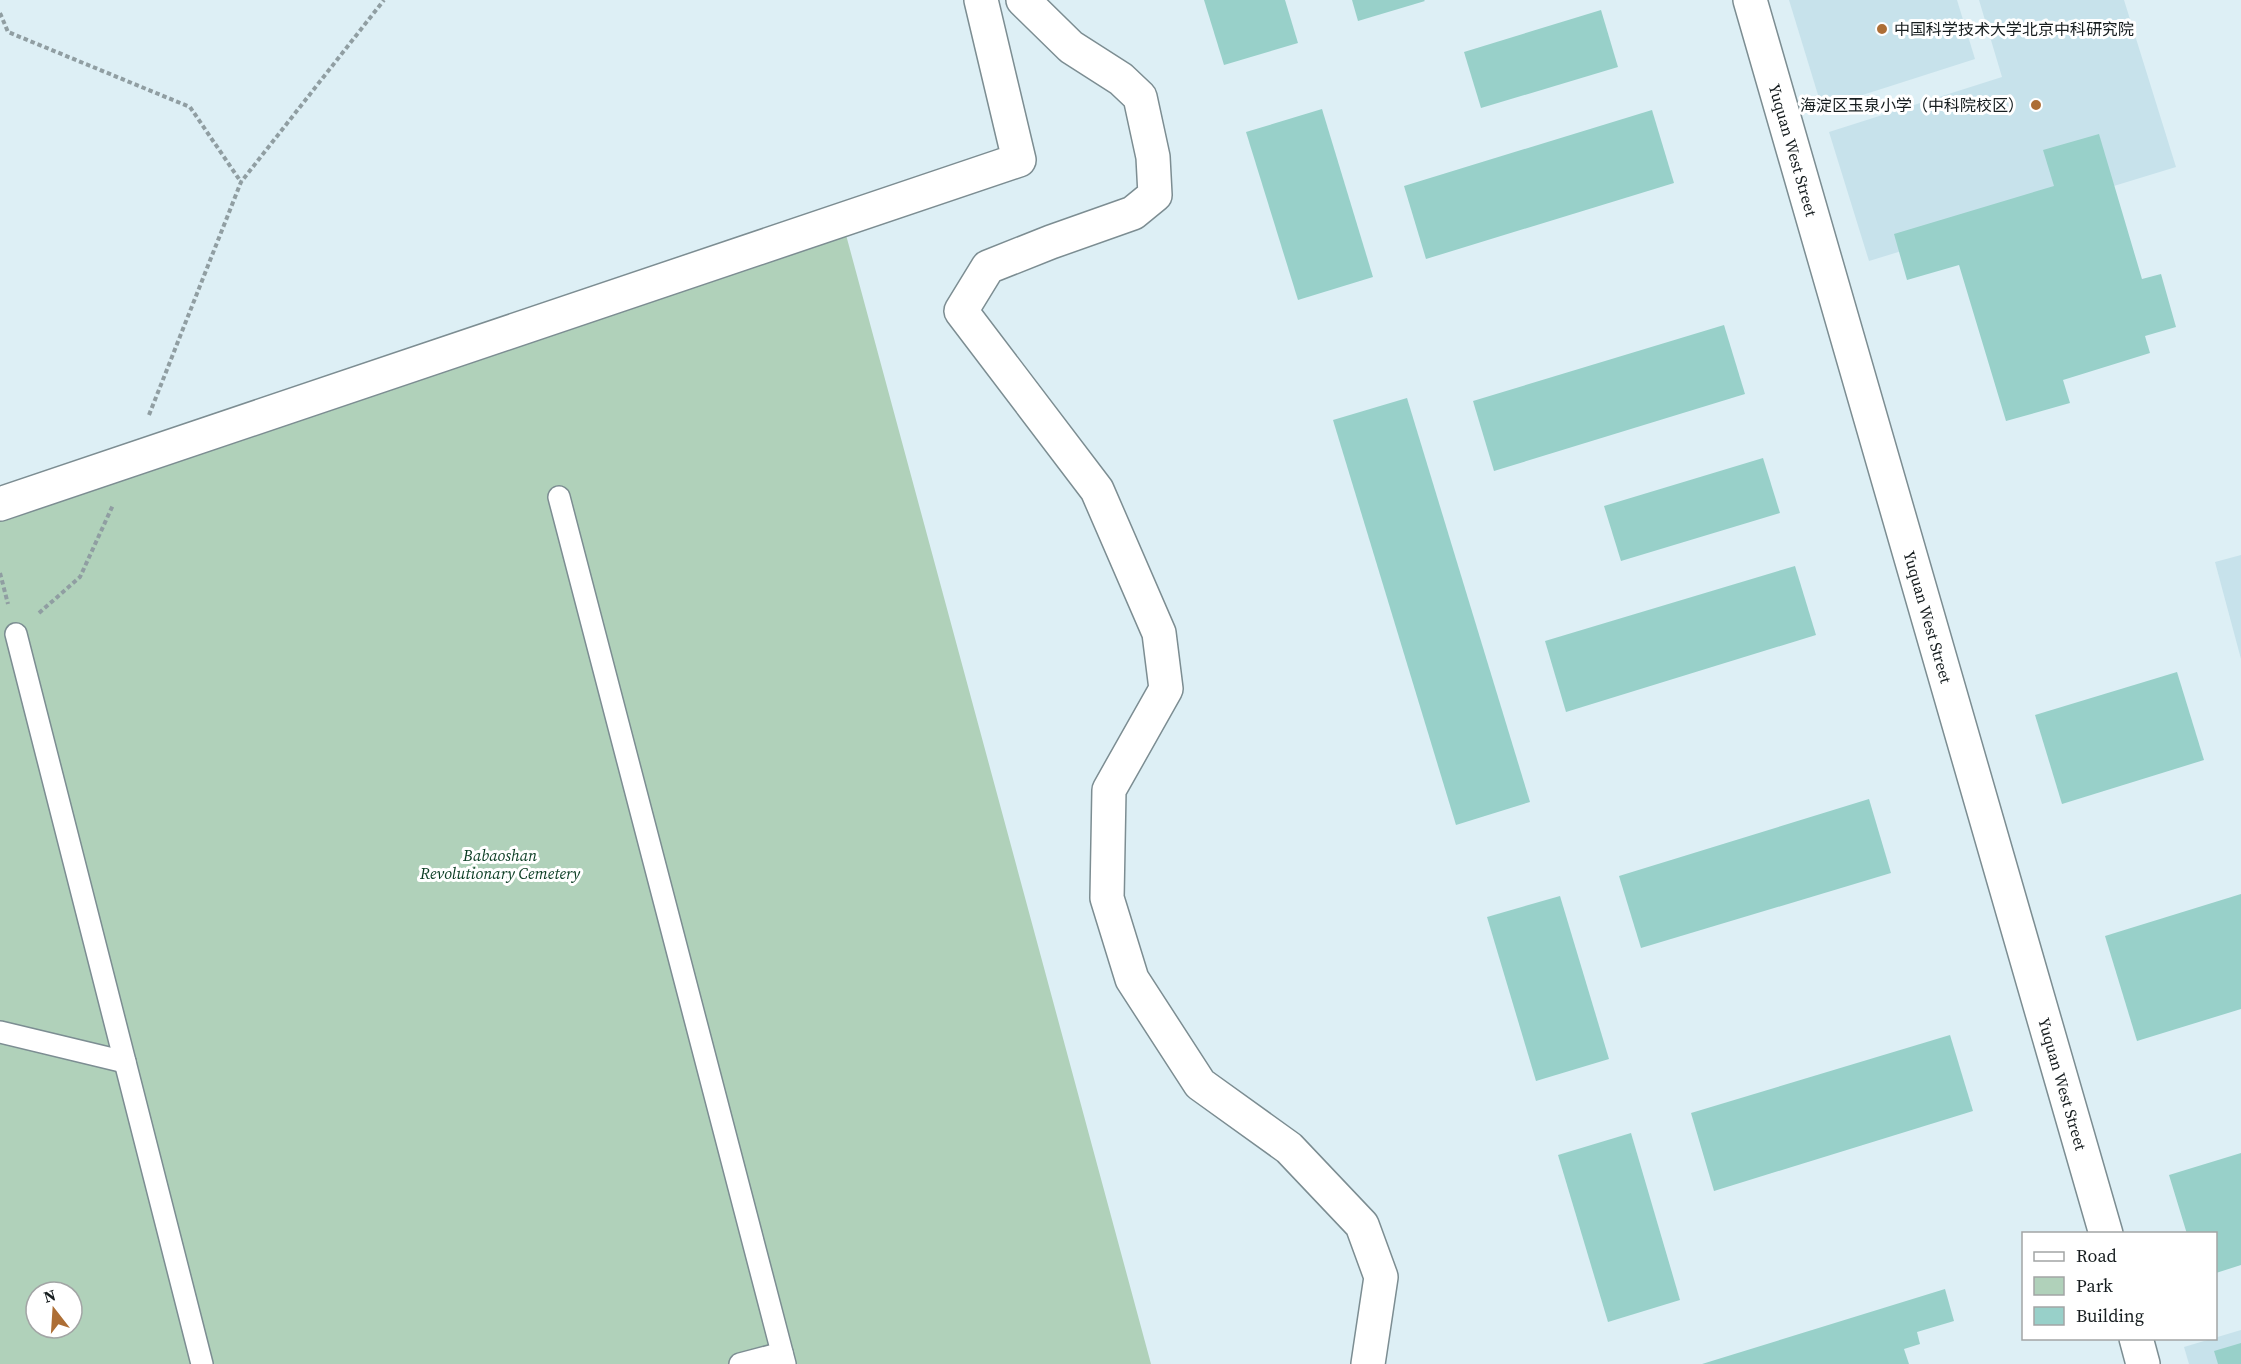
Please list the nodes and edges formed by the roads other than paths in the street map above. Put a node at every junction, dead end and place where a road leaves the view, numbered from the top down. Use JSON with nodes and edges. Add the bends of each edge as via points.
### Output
{"nodes":[{"id":1,"x":981,"y":0,"type":"edge"},
{"id":2,"x":1023,"y":0,"type":"edge"},
{"id":3,"x":1750,"y":0,"type":"edge"},
{"id":4,"x":559,"y":497,"type":"dead end"},
{"id":5,"x":0,"y":504,"type":"edge"},
{"id":6,"x":16,"y":634,"type":"road end"},
{"id":7,"x":0,"y":1032,"type":"edge"},
{"id":8,"x":125,"y":1062,"type":"junction"},
{"id":9,"x":2106,"y":1232,"type":"edge"},
{"id":10,"x":2137,"y":1340,"type":"edge"},
{"id":11,"x":784,"y":1358,"type":"edge"},
{"id":12,"x":202,"y":1364,"type":"edge"},
{"id":13,"x":740,"y":1364,"type":"edge"},
{"id":14,"x":1368,"y":1364,"type":"edge"},
{"id":15,"x":2143,"y":1364,"type":"edge"}],
"edges":[{"from":1,"to":5,"type":"street","via":[[1019,160]]},
{"from":2,"to":14,"type":"street","via":[[1071,47],[1121,79],[1140,97],[1153,158],[1155,195],[1133,213],[988,267],[961,311],[1097,490],[1159,633],[1166,689],[1109,790],[1107,898],[1132,979],[1200,1084],[1289,1148],[1362,1225],[1381,1277]]},
{"from":3,"to":9,"type":"street","name":"Yuquan West Street"},
{"from":4,"to":11,"type":"lane"},
{"from":6,"to":8,"type":"lane"},
{"from":7,"to":8,"type":"lane"},
{"from":8,"to":12,"type":"lane"},
{"from":10,"to":15,"type":"street"},
{"from":11,"to":13,"type":"lane"}]}
